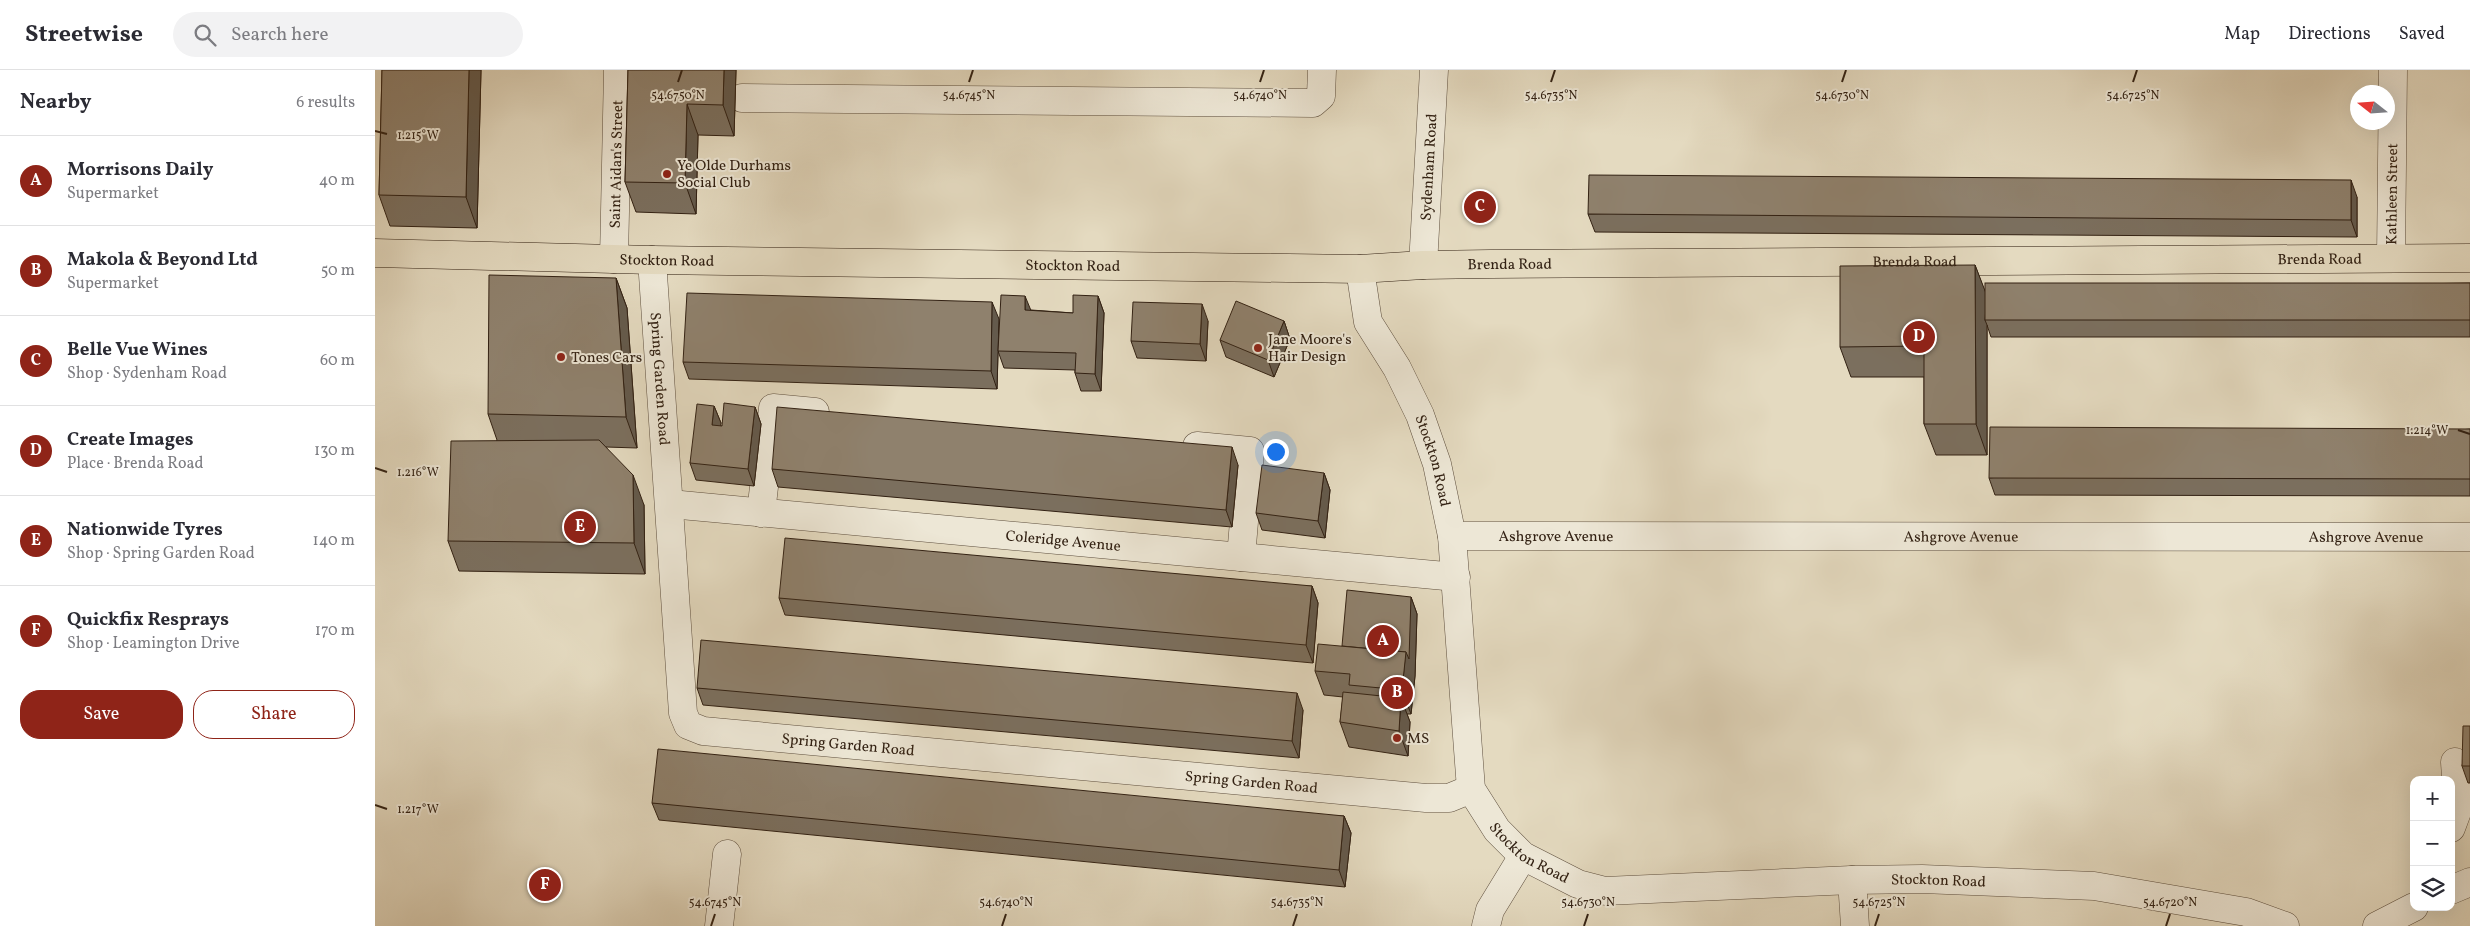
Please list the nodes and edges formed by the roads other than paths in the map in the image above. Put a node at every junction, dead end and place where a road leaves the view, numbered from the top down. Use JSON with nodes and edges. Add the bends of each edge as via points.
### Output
{"nodes":[{"id":1,"x":618,"y":70,"type":"edge"},
{"id":2,"x":1322,"y":70,"type":"edge"},
{"id":3,"x":1434,"y":70,"type":"edge"},
{"id":4,"x":2393,"y":70,"type":"edge"},
{"id":5,"x":742,"y":98,"type":"dead end"},
{"id":6,"x":375,"y":253,"type":"edge"},
{"id":7,"x":2391,"y":258,"type":"junction"},
{"id":8,"x":2470,"y":258,"type":"edge"},
{"id":9,"x":613,"y":259,"type":"junction"},
{"id":10,"x":652,"y":260,"type":"junction"},
{"id":11,"x":1423,"y":264,"type":"junction"},
{"id":12,"x":1360,"y":269,"type":"junction"},
{"id":13,"x":843,"y":414,"type":"edge"},
{"id":14,"x":1171,"y":444,"type":"edge"},
{"id":15,"x":670,"y":504,"type":"junction"},
{"id":16,"x":761,"y":512,"type":"junction"},
{"id":17,"x":1452,"y":536,"type":"junction"},
{"id":18,"x":2470,"y":537,"type":"edge"},
{"id":19,"x":1241,"y":557,"type":"junction"},
{"id":20,"x":1456,"y":577,"type":"junction"},
{"id":21,"x":2455,"y":762,"type":"dead end"},
{"id":22,"x":1471,"y":789,"type":"junction"},
{"id":23,"x":2454,"y":821,"type":"edge"},
{"id":24,"x":727,"y":854,"type":"dead end"},
{"id":25,"x":1523,"y":856,"type":"junction"},
{"id":26,"x":1852,"y":880,"type":"junction"},
{"id":27,"x":2470,"y":882,"type":"edge"},
{"id":28,"x":2455,"y":888,"type":"edge"},
{"id":29,"x":2410,"y":909,"type":"edge"},
{"id":30,"x":719,"y":926,"type":"edge"},
{"id":31,"x":1486,"y":926,"type":"edge"},
{"id":32,"x":1855,"y":926,"type":"edge"},
{"id":33,"x":2285,"y":926,"type":"edge"},
{"id":34,"x":2377,"y":926,"type":"edge"}],
"edges":[{"from":1,"to":9,"type":"street","name":"Saint Aidan's Street"},
{"from":2,"to":5,"type":"street","via":[[1321,96],[1313,103]]},
{"from":3,"to":11,"type":"street","name":"Sydenham Road"},
{"from":4,"to":7,"type":"street","name":"Kathleen Street"},
{"from":6,"to":9,"type":"main road","name":"Stockton Road"},
{"from":7,"to":8,"type":"main road","name":"Brenda Road"},
{"from":7,"to":11,"type":"main road","name":"Brenda Road"},
{"from":9,"to":10,"type":"main road","name":"Stockton Road"},
{"from":10,"to":12,"type":"main road","name":"Stockton Road"},
{"from":10,"to":15,"type":"street","name":"Spring Garden Road"},
{"from":11,"to":12,"type":"main road","name":"Brenda Road"},
{"from":12,"to":17,"type":"street","name":"Stockton Road","via":[[1368,322],[1397,368],[1420,415],[1437,464]]},
{"from":13,"to":16,"type":"street","via":[[773,408]]},
{"from":14,"to":19,"type":"street","via":[[1251,451]]},
{"from":15,"to":16,"type":"street","name":"Coleridge Avenue"},
{"from":15,"to":22,"type":"street","name":"Spring Garden Road","via":[[683,713],[688,725],[703,731],[1426,798],[1449,798]]},
{"from":16,"to":19,"type":"street","name":"Coleridge Avenue"},
{"from":17,"to":18,"type":"street","name":"Ashgrove Avenue"},
{"from":17,"to":20,"type":"street","name":"Stockton Road"},
{"from":19,"to":20,"type":"street","name":"Coleridge Avenue"},
{"from":20,"to":22,"type":"street","name":"Stockton Road"},
{"from":21,"to":23,"type":"street","via":[[2458,809]]},
{"from":22,"to":25,"type":"street","name":"Stockton Road","via":[[1497,830]]},
{"from":24,"to":30,"type":"street"},
{"from":25,"to":26,"type":"street","name":"Stockton Road","via":[[1578,884],[1605,891]]},
{"from":25,"to":31,"type":"street","via":[[1490,910]]},
{"from":26,"to":32,"type":"street"},
{"from":26,"to":33,"type":"street","name":"Stockton Road","via":[[1922,879],[2094,886],[2246,912]]},
{"from":27,"to":28,"type":"street"},
{"from":29,"to":34,"type":"street"}]}
